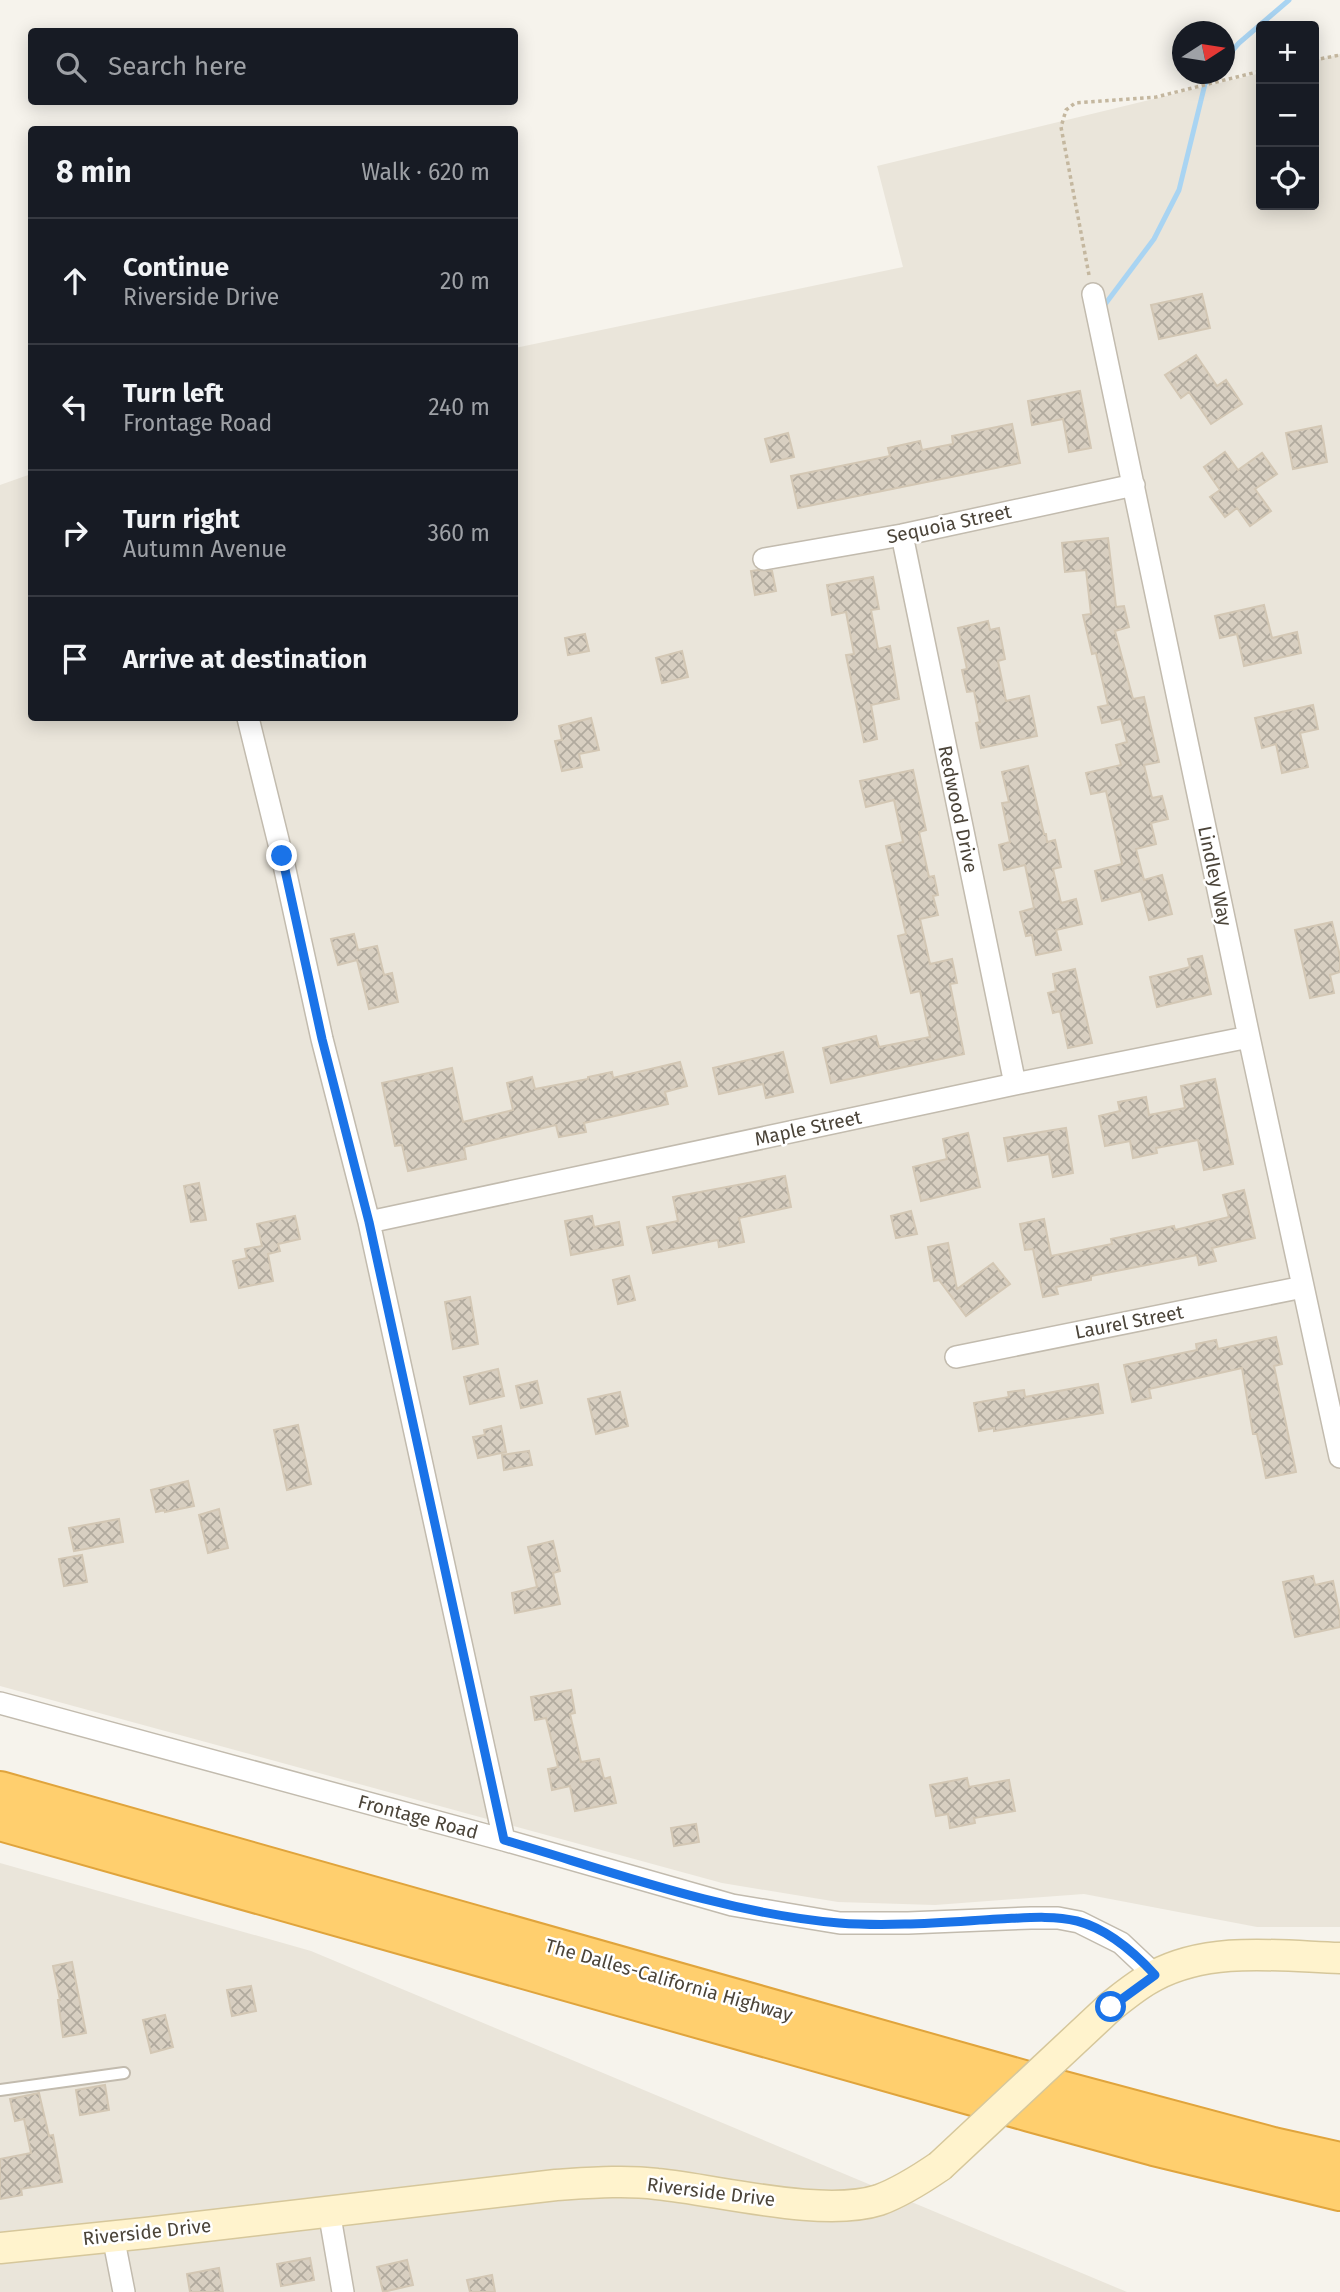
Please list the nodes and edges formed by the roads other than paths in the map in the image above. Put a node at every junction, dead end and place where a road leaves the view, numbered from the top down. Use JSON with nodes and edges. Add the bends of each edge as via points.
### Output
{"nodes":[{"id":1,"x":1093,"y":294,"type":"road end"},
{"id":2,"x":1133,"y":485,"type":"junction"},
{"id":3,"x":902,"y":535,"type":"junction"},
{"id":4,"x":764,"y":559,"type":"dead end"},
{"id":5,"x":249,"y":721,"type":"edge"},
{"id":6,"x":1249,"y":1037,"type":"junction"},
{"id":7,"x":1014,"y":1084,"type":"junction"},
{"id":8,"x":369,"y":1222,"type":"junction"},
{"id":9,"x":1303,"y":1287,"type":"junction"},
{"id":10,"x":956,"y":1357,"type":"dead end"},
{"id":11,"x":1334,"y":1401,"type":"edge"},
{"id":12,"x":1340,"y":1457,"type":"edge"},
{"id":13,"x":0,"y":1703,"type":"edge"},
{"id":14,"x":0,"y":1791,"type":"edge"},
{"id":15,"x":0,"y":1821,"type":"edge"},
{"id":16,"x":504,"y":1840,"type":"junction"},
{"id":17,"x":1340,"y":1958,"type":"edge"},
{"id":18,"x":1155,"y":1975,"type":"junction"},
{"id":19,"x":124,"y":2073,"type":"dead end"},
{"id":20,"x":0,"y":2090,"type":"edge"},
{"id":21,"x":1340,"y":2162,"type":"edge"},
{"id":22,"x":1340,"y":2192,"type":"edge"},
{"id":23,"x":329,"y":2211,"type":"junction"},
{"id":24,"x":113,"y":2236,"type":"junction"},
{"id":25,"x":0,"y":2248,"type":"edge"},
{"id":26,"x":124,"y":2292,"type":"edge"},
{"id":27,"x":342,"y":2292,"type":"edge"}],
"edges":[{"from":1,"to":2,"type":"street","name":"Lindley Way"},
{"from":2,"to":3,"type":"street","name":"Sequoia Street"},
{"from":2,"to":6,"type":"street","name":"Lindley Way"},
{"from":3,"to":4,"type":"street","name":"Sequoia Street"},
{"from":3,"to":7,"type":"street","name":"Redwood Drive"},
{"from":5,"to":8,"type":"street"},
{"from":6,"to":7,"type":"street","name":"Maple Street"},
{"from":6,"to":9,"type":"street","name":"Lindley Way"},
{"from":7,"to":8,"type":"street","name":"Maple Street"},
{"from":8,"to":16,"type":"street"},
{"from":9,"to":10,"type":"street","name":"Laurel Street"},
{"from":9,"to":11,"type":"street","name":"Lindley Way"},
{"from":11,"to":12,"type":"street","name":"Lindley Way"},
{"from":13,"to":16,"type":"street","name":"Frontage Road"},
{"from":14,"to":21,"type":"highway","name":"The Dalles-California Highway","via":[[1038,2085]]},
{"from":15,"to":22,"type":"highway","name":"The Dalles-California Highway","via":[[1030,2112]]},
{"from":16,"to":18,"type":"street","name":"Frontage Road","via":[[695,1895],[787,1916],[840,1923],[1031,1918],[1079,1922],[1121,1943]]},
{"from":17,"to":18,"type":"street","name":"Riverside Drive","via":[[1209,1958]]},
{"from":18,"to":23,"type":"street","name":"Riverside Drive","bridge":true,"via":[[1111,2007],[940,2166],[878,2200],[804,2205],[653,2183],[605,2182]]},
{"from":19,"to":20,"type":"lane"},
{"from":23,"to":24,"type":"street","name":"Riverside Drive"},
{"from":23,"to":27,"type":"street"},
{"from":24,"to":25,"type":"street","name":"Riverside Drive"},
{"from":24,"to":26,"type":"street"}]}
